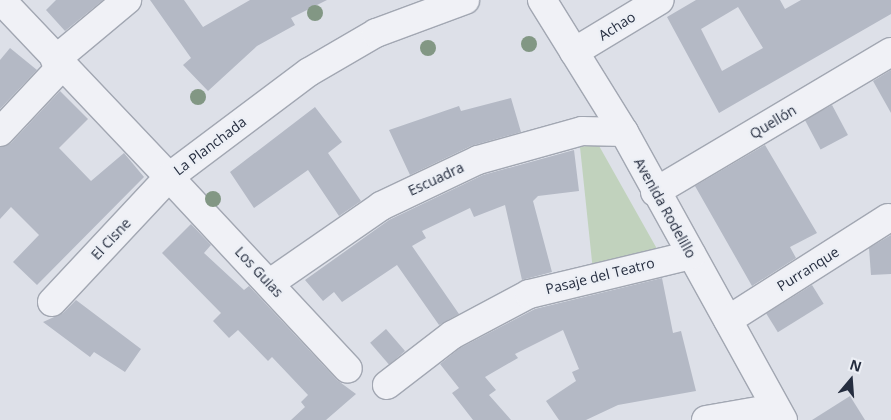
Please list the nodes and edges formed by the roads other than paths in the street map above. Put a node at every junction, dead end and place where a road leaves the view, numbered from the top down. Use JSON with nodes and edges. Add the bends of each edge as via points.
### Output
{"nodes":[{"id":1,"x":1,"y":0,"type":"edge"},
{"id":2,"x":127,"y":0,"type":"edge"},
{"id":3,"x":464,"y":0,"type":"edge"},
{"id":4,"x":542,"y":0,"type":"edge"},
{"id":5,"x":660,"y":0,"type":"edge"},
{"id":6,"x":574,"y":52,"type":"junction"},
{"id":7,"x":891,"y":52,"type":"edge"},
{"id":8,"x":58,"y":63,"type":"junction"},
{"id":9,"x":0,"y":132,"type":"edge"},
{"id":10,"x":624,"y":132,"type":"junction"},
{"id":11,"x":169,"y":177,"type":"junction"},
{"id":12,"x":656,"y":192,"type":"junction"},
{"id":13,"x":888,"y":218,"type":"dead end"},
{"id":14,"x":690,"y":255,"type":"junction"},
{"id":15,"x":270,"y":283,"type":"junction"},
{"id":16,"x":52,"y":302,"type":"dead end"},
{"id":17,"x":728,"y":320,"type":"junction"},
{"id":18,"x":348,"y":369,"type":"dead end"},
{"id":19,"x":387,"y":385,"type":"dead end"},
{"id":20,"x":779,"y":414,"type":"edge"},
{"id":21,"x":706,"y":420,"type":"edge"}],
"edges":[{"from":1,"to":8,"type":"street","name":"La Planchada"},
{"from":2,"to":8,"type":"street"},
{"from":3,"to":11,"type":"street","name":"La Planchada","via":[[376,33],[309,72]]},
{"from":4,"to":6,"type":"street","name":"Avenida Rodelillo"},
{"from":5,"to":6,"type":"street","name":"Achao"},
{"from":6,"to":10,"type":"street","name":"Avenida Rodelillo"},
{"from":7,"to":12,"type":"street","name":"Quellón"},
{"from":8,"to":9,"type":"street"},
{"from":8,"to":11,"type":"street","name":"La Planchada"},
{"from":10,"to":12,"type":"street","name":"Avenida Rodelillo"},
{"from":10,"to":15,"type":"street","name":"Escuadra","via":[[582,130],[478,160],[381,206]]},
{"from":11,"to":15,"type":"street","name":"Los Guias"},
{"from":11,"to":16,"type":"street","name":"El Cisne"},
{"from":12,"to":14,"type":"street","name":"Avenida Rodelillo"},
{"from":13,"to":17,"type":"street","name":"Purranque"},
{"from":14,"to":17,"type":"street","name":"Avenida Rodelillo"},
{"from":14,"to":19,"type":"street","name":"Pasaje del Teatro","via":[[529,294],[452,335]]},
{"from":15,"to":18,"type":"street","name":"Los Guias"},
{"from":17,"to":20,"type":"street","name":"Avenida Rodelillo"},
{"from":20,"to":21,"type":"street"}]}
